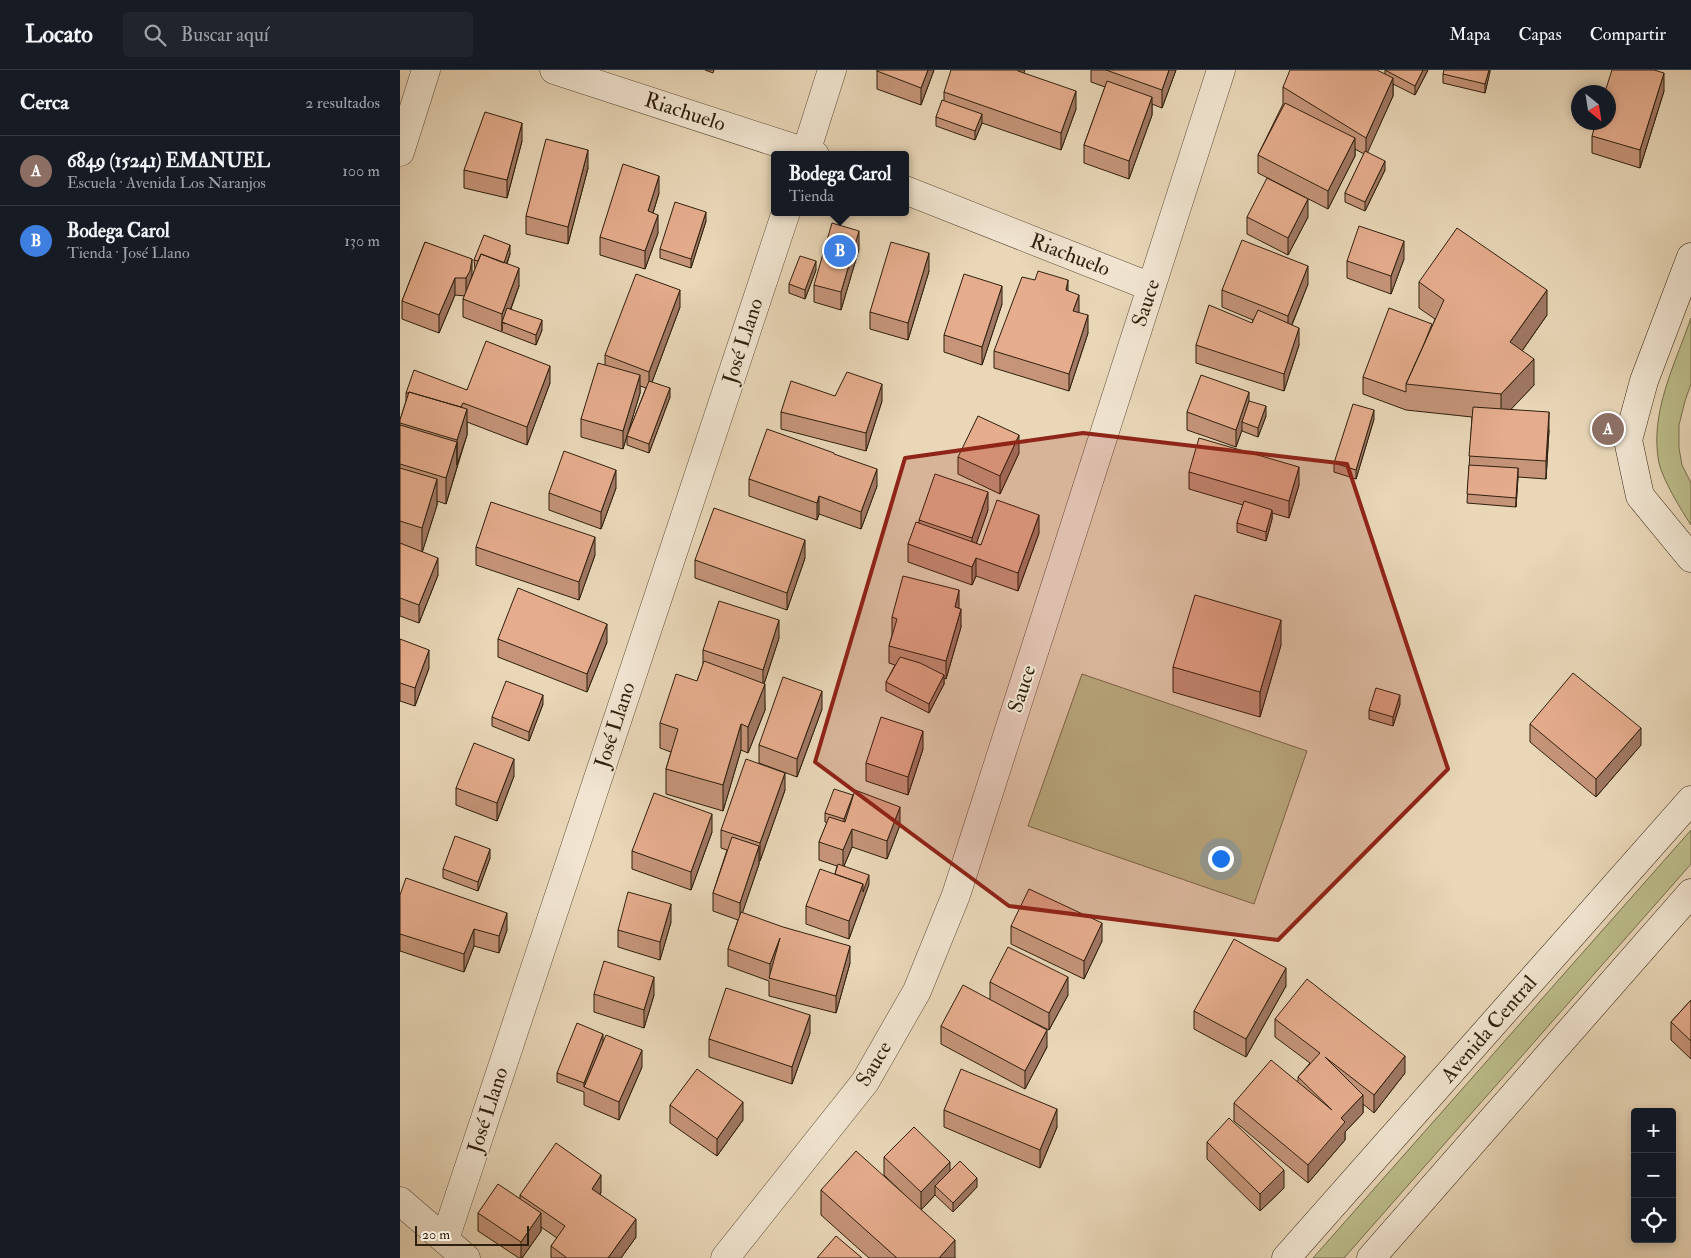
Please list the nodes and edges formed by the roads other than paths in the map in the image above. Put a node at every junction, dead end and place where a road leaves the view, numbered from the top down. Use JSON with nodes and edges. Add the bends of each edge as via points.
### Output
{"nodes":[{"id":1,"x":426,"y":70,"type":"edge"},
{"id":2,"x":554,"y":70,"type":"edge"},
{"id":3,"x":832,"y":70,"type":"edge"},
{"id":4,"x":1221,"y":70,"type":"edge"},
{"id":5,"x":800,"y":151,"type":"edge"},
{"id":6,"x":810,"y":151,"type":"edge"},
{"id":7,"x":400,"y":152,"type":"edge"},
{"id":8,"x":909,"y":192,"type":"edge"},
{"id":9,"x":785,"y":216,"type":"edge"},
{"id":10,"x":1691,"y":257,"type":"edge"},
{"id":11,"x":1151,"y":287,"type":"junction"},
{"id":12,"x":1691,"y":558,"type":"edge"},
{"id":13,"x":1691,"y":800,"type":"edge"},
{"id":14,"x":1691,"y":893,"type":"edge"},
{"id":15,"x":400,"y":1201,"type":"edge"},
{"id":16,"x":445,"y":1238,"type":"junction"},
{"id":17,"x":466,"y":1258,"type":"edge"},
{"id":18,"x":725,"y":1258,"type":"edge"},
{"id":19,"x":1286,"y":1258,"type":"edge"},
{"id":20,"x":1371,"y":1258,"type":"edge"}],
"edges":[{"from":1,"to":7,"type":"street"},
{"from":2,"to":5,"type":"street","name":"Riachuelo"},
{"from":3,"to":6,"type":"street"},
{"from":4,"to":11,"type":"street","name":"Sauce"},
{"from":8,"to":11,"type":"street","name":"Riachuelo"},
{"from":9,"to":16,"type":"street","name":"José Llano"},
{"from":10,"to":12,"type":"street","via":[[1644,381],[1628,440],[1640,496]]},
{"from":11,"to":18,"type":"street","name":"Sauce","via":[[956,895],[917,991],[865,1082]]},
{"from":13,"to":19,"type":"street","name":"Avenida Central"},
{"from":14,"to":20,"type":"street"},
{"from":15,"to":16,"type":"street"},
{"from":16,"to":17,"type":"street"}]}
